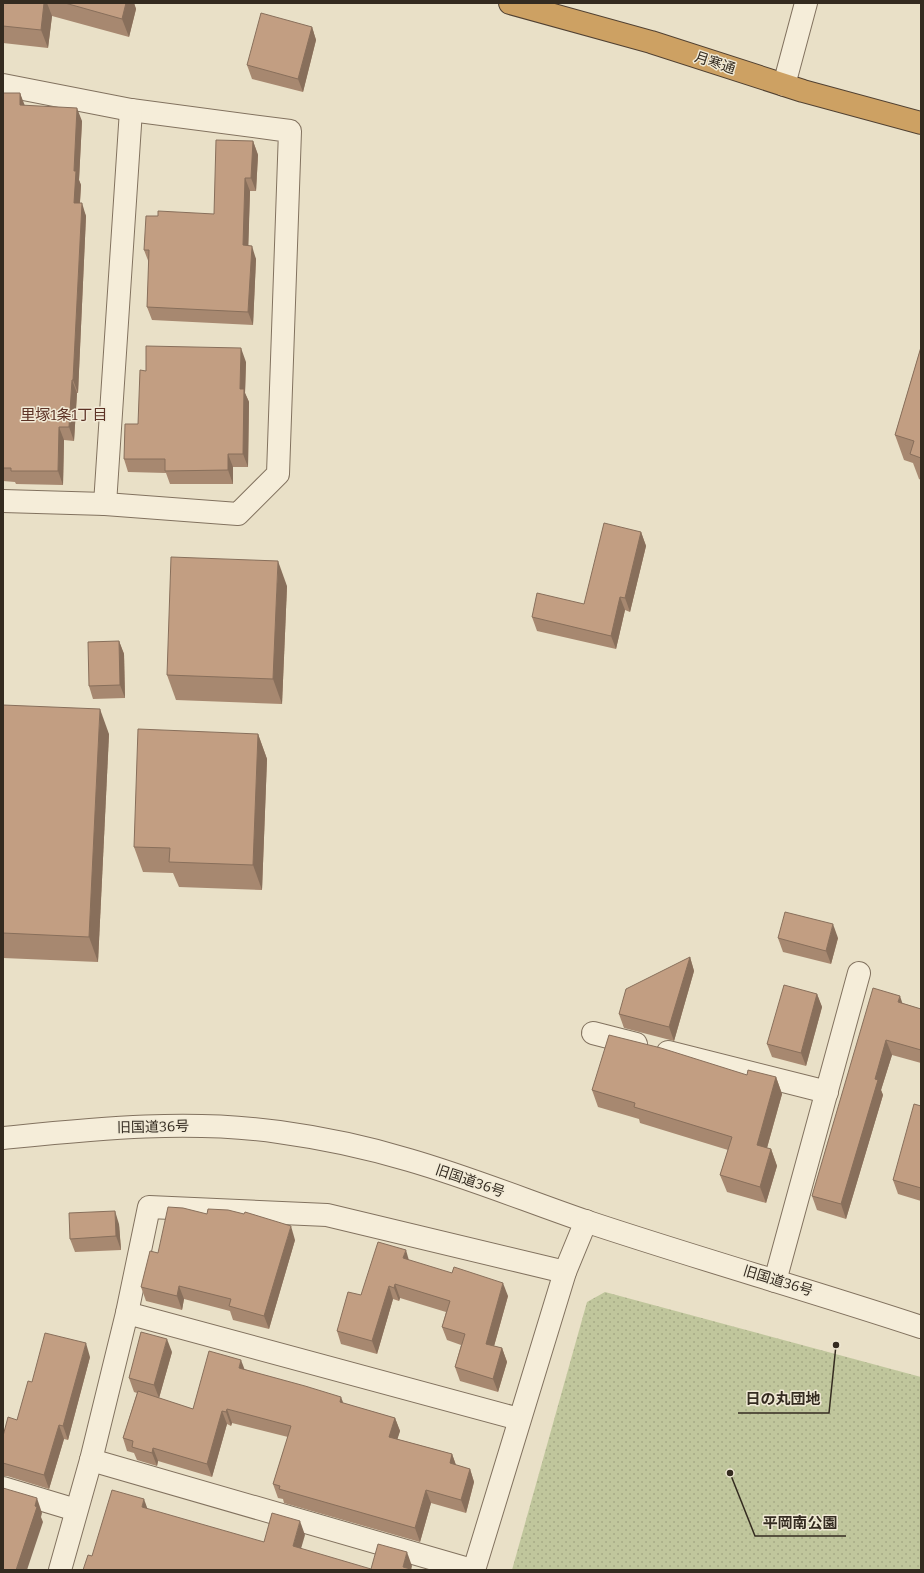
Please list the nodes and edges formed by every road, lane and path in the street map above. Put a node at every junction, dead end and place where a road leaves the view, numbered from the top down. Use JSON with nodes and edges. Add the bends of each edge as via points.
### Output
{"nodes":[{"id":1,"x":510,"y":3,"type":"edge"},
{"id":2,"x":806,"y":3,"type":"edge"},
{"id":3,"x":3,"y":85,"type":"edge"},
{"id":4,"x":784,"y":85,"type":"junction"},
{"id":5,"x":131,"y":110,"type":"junction"},
{"id":6,"x":921,"y":123,"type":"edge"},
{"id":7,"x":3,"y":501,"type":"edge"},
{"id":8,"x":105,"y":504,"type":"junction"},
{"id":9,"x":859,"y":972,"type":"dead end"},
{"id":10,"x":593,"y":1033,"type":"dead end"},
{"id":11,"x":827,"y":1092,"type":"junction"},
{"id":12,"x":3,"y":1138,"type":"edge"},
{"id":13,"x":586,"y":1221,"type":"junction"},
{"id":14,"x":565,"y":1272,"type":"junction"},
{"id":15,"x":775,"y":1281,"type":"junction"},
{"id":16,"x":127,"y":1313,"type":"junction"},
{"id":17,"x":921,"y":1327,"type":"edge"},
{"id":18,"x":519,"y":1419,"type":"junction"},
{"id":19,"x":91,"y":1460,"type":"junction"},
{"id":20,"x":3,"y":1488,"type":"edge"},
{"id":21,"x":76,"y":1510,"type":"junction"},
{"id":22,"x":60,"y":1570,"type":"edge"},
{"id":23,"x":473,"y":1570,"type":"edge"}],
"edges":[{"from":1,"to":4,"type":"highway","name":"月寒通","via":[[651,42]]},
{"from":2,"to":4,"type":"street"},
{"from":3,"to":5,"type":"street"},
{"from":4,"to":6,"type":"highway","name":"月寒通"},
{"from":5,"to":8,"type":"street"},
{"from":5,"to":8,"type":"street","via":[[290,131],[278,474],[238,514]]},
{"from":7,"to":8,"type":"street"},
{"from":9,"to":11,"type":"street"},
{"from":10,"to":11,"type":"street"},
{"from":11,"to":15,"type":"street"},
{"from":12,"to":13,"type":"street","name":"旧国道36号","via":[[109,1128],[224,1126],[277,1132],[361,1147],[411,1160]]},
{"from":13,"to":14,"type":"street"},
{"from":13,"to":15,"type":"street","name":"旧国道36号"},
{"from":14,"to":16,"type":"street","via":[[327,1215],[149,1207]]},
{"from":14,"to":18,"type":"street"},
{"from":15,"to":17,"type":"street","name":"旧国道36号"},
{"from":16,"to":18,"type":"street"},
{"from":16,"to":19,"type":"street"},
{"from":18,"to":23,"type":"street"},
{"from":19,"to":21,"type":"street"},
{"from":19,"to":23,"type":"street"},
{"from":20,"to":21,"type":"street"},
{"from":21,"to":22,"type":"street"}]}
